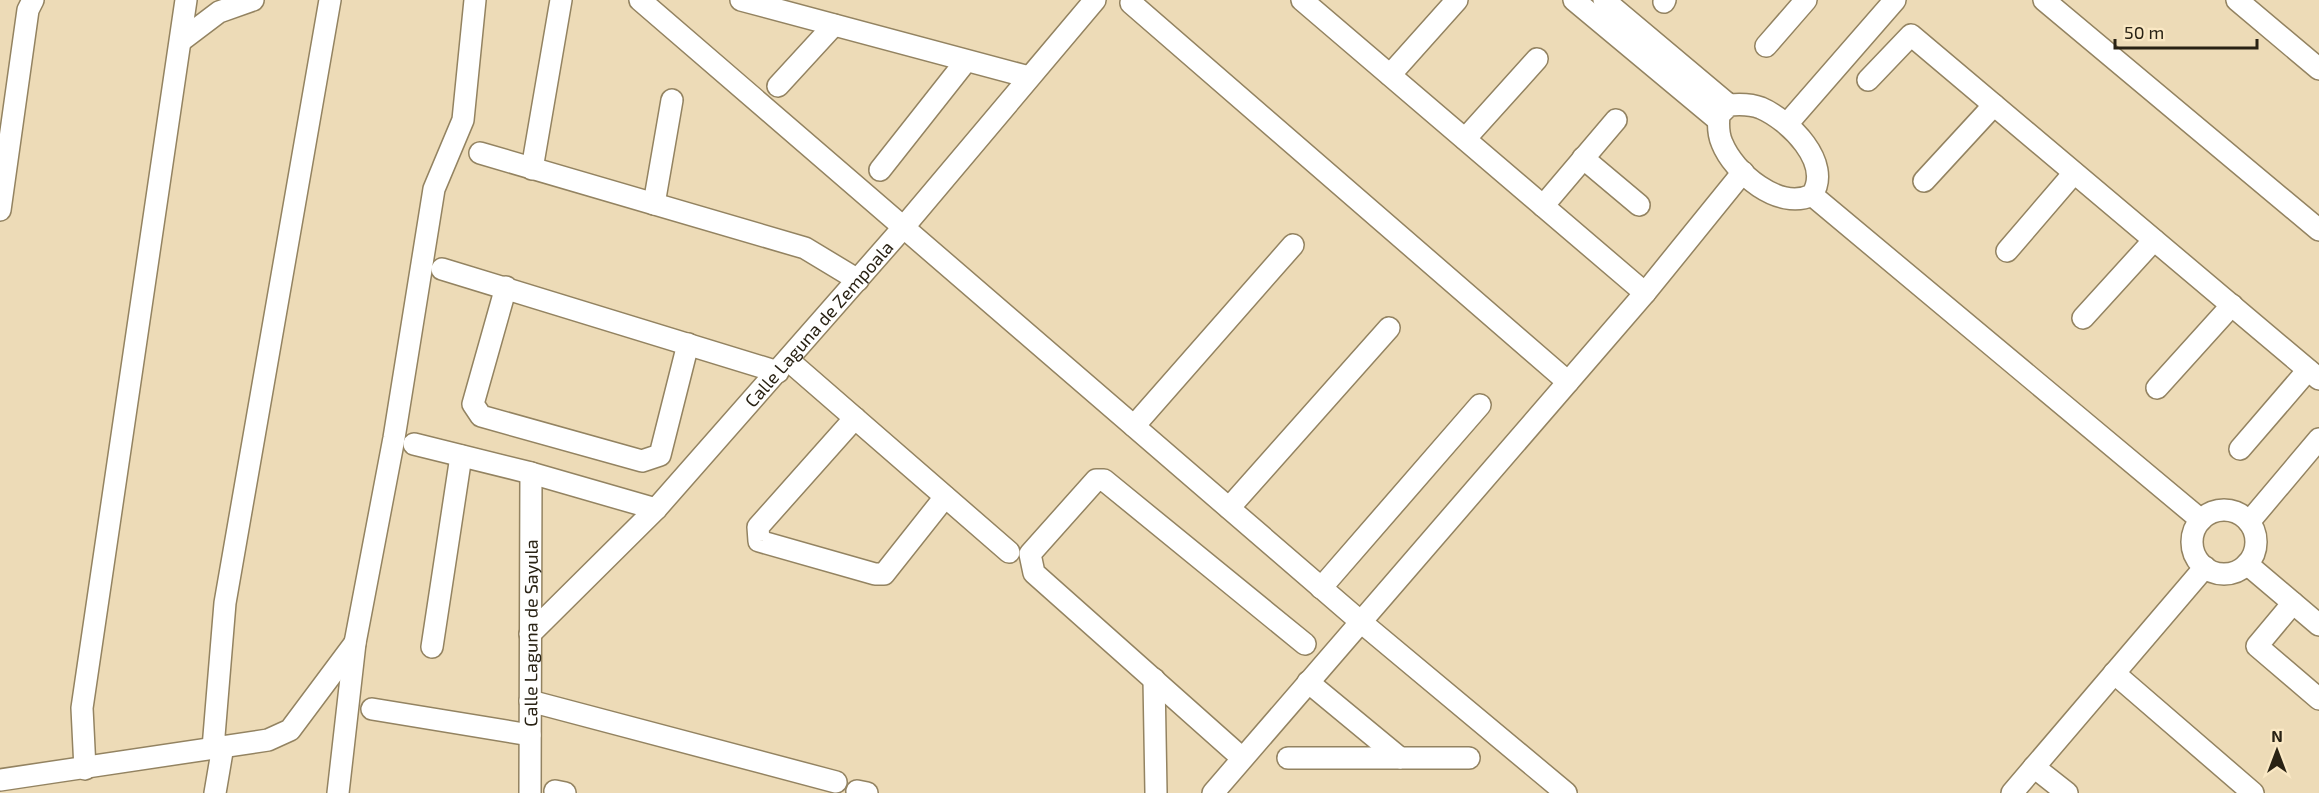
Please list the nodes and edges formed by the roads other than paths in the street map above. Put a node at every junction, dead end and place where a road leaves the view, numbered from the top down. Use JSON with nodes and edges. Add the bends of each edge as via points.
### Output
{"nodes":[{"id":1,"x":33,"y":0,"type":"edge"},
{"id":2,"x":186,"y":0,"type":"edge"},
{"id":3,"x":253,"y":0,"type":"edge"},
{"id":4,"x":330,"y":0,"type":"edge"},
{"id":5,"x":476,"y":0,"type":"edge"},
{"id":6,"x":561,"y":0,"type":"edge"},
{"id":7,"x":640,"y":0,"type":"edge"},
{"id":8,"x":741,"y":0,"type":"edge"},
{"id":9,"x":1095,"y":0,"type":"edge"},
{"id":10,"x":1457,"y":0,"type":"edge"},
{"id":11,"x":1574,"y":0,"type":"edge"},
{"id":12,"x":1604,"y":0,"type":"edge"},
{"id":13,"x":1806,"y":0,"type":"edge"},
{"id":14,"x":1895,"y":0,"type":"edge"},
{"id":15,"x":2044,"y":0,"type":"edge"},
{"id":16,"x":2237,"y":0,"type":"edge"},
{"id":17,"x":1309,"y":2,"type":"edge"},
{"id":18,"x":1131,"y":3,"type":"dead end"},
{"id":19,"x":834,"y":25,"type":"junction"},
{"id":20,"x":182,"y":40,"type":"junction"},
{"id":21,"x":1766,"y":46,"type":"dead end"},
{"id":22,"x":1538,"y":59,"type":"dead end"},
{"id":23,"x":966,"y":61,"type":"junction"},
{"id":24,"x":2319,"y":69,"type":"edge"},
{"id":25,"x":1390,"y":75,"type":"junction"},
{"id":26,"x":1029,"y":77,"type":"junction"},
{"id":27,"x":1868,"y":80,"type":"dead end"},
{"id":28,"x":778,"y":86,"type":"dead end"},
{"id":29,"x":672,"y":100,"type":"dead end"},
{"id":30,"x":1994,"y":105,"type":"junction"},
{"id":31,"x":1724,"y":112,"type":"junction"},
{"id":32,"x":1616,"y":120,"type":"dead end"},
{"id":33,"x":1786,"y":124,"type":"junction"},
{"id":34,"x":1465,"y":139,"type":"junction"},
{"id":35,"x":480,"y":153,"type":"dead end"},
{"id":36,"x":1583,"y":158,"type":"junction"},
{"id":37,"x":532,"y":169,"type":"junction"},
{"id":38,"x":880,"y":170,"type":"dead end"},
{"id":39,"x":1743,"y":172,"type":"junction"},
{"id":40,"x":2074,"y":173,"type":"junction"},
{"id":41,"x":1924,"y":181,"type":"dead end"},
{"id":42,"x":1812,"y":195,"type":"junction"},
{"id":43,"x":654,"y":204,"type":"junction"},
{"id":44,"x":1639,"y":205,"type":"dead end"},
{"id":45,"x":1543,"y":206,"type":"junction"},
{"id":46,"x":0,"y":210,"type":"edge"},
{"id":47,"x":902,"y":229,"type":"junction"},
{"id":48,"x":2319,"y":230,"type":"edge"},
{"id":49,"x":2154,"y":240,"type":"junction"},
{"id":50,"x":1293,"y":245,"type":"dead end"},
{"id":51,"x":2007,"y":251,"type":"dead end"},
{"id":52,"x":442,"y":269,"type":"dead end"},
{"id":53,"x":858,"y":280,"type":"junction"},
{"id":54,"x":506,"y":287,"type":"junction"},
{"id":55,"x":1645,"y":293,"type":"junction"},
{"id":56,"x":2232,"y":305,"type":"junction"},
{"id":57,"x":2084,"y":318,"type":"dead end"},
{"id":58,"x":1389,"y":328,"type":"dead end"},
{"id":59,"x":688,"y":344,"type":"junction"},
{"id":60,"x":783,"y":366,"type":"junction"},
{"id":61,"x":2313,"y":375,"type":"edge"},
{"id":62,"x":1568,"y":382,"type":"junction"},
{"id":63,"x":2157,"y":388,"type":"dead end"},
{"id":64,"x":1480,"y":405,"type":"dead end"},
{"id":65,"x":855,"y":418,"type":"junction"},
{"id":66,"x":1134,"y":426,"type":"junction"},
{"id":67,"x":2319,"y":439,"type":"edge"},
{"id":68,"x":414,"y":444,"type":"dead end"},
{"id":69,"x":2240,"y":449,"type":"dead end"},
{"id":70,"x":461,"y":456,"type":"junction"},
{"id":71,"x":531,"y":473,"type":"junction"},
{"id":72,"x":945,"y":496,"type":"junction"},
{"id":73,"x":1229,"y":508,"type":"junction"},
{"id":74,"x":656,"y":509,"type":"junction"},
{"id":75,"x":2201,"y":520,"type":"junction"},
{"id":76,"x":2249,"y":522,"type":"junction"},
{"id":77,"x":1009,"y":552,"type":"dead end"},
{"id":78,"x":2247,"y":564,"type":"junction"},
{"id":79,"x":2205,"y":567,"type":"junction"},
{"id":80,"x":1322,"y":588,"type":"junction"},
{"id":81,"x":2293,"y":603,"type":"junction"},
{"id":82,"x":1361,"y":622,"type":"junction"},
{"id":83,"x":2319,"y":625,"type":"edge"},
{"id":84,"x":530,"y":634,"type":"junction"},
{"id":85,"x":355,"y":643,"type":"junction"},
{"id":86,"x":1305,"y":644,"type":"dead end"},
{"id":87,"x":432,"y":647,"type":"dead end"},
{"id":88,"x":2114,"y":673,"type":"junction"},
{"id":89,"x":1154,"y":679,"type":"junction"},
{"id":90,"x":1308,"y":682,"type":"junction"},
{"id":91,"x":2319,"y":699,"type":"edge"},
{"id":92,"x":531,"y":702,"type":"junction"},
{"id":93,"x":372,"y":709,"type":"dead end"},
{"id":94,"x":530,"y":735,"type":"junction"},
{"id":95,"x":218,"y":747,"type":"junction"},
{"id":96,"x":1242,"y":758,"type":"junction"},
{"id":97,"x":1288,"y":758,"type":"dead end"},
{"id":98,"x":1400,"y":758,"type":"junction"},
{"id":99,"x":1469,"y":758,"type":"dead end"},
{"id":100,"x":2034,"y":767,"type":"junction"},
{"id":101,"x":85,"y":769,"type":"junction"},
{"id":102,"x":0,"y":780,"type":"edge"},
{"id":103,"x":836,"y":782,"type":"dead end"},
{"id":104,"x":52,"y":783,"type":"edge"},
{"id":105,"x":1156,"y":792,"type":"edge"},
{"id":106,"x":215,"y":793,"type":"edge"},
{"id":107,"x":338,"y":793,"type":"edge"},
{"id":108,"x":530,"y":793,"type":"edge"},
{"id":109,"x":1213,"y":793,"type":"edge"},
{"id":110,"x":1566,"y":793,"type":"edge"},
{"id":111,"x":2012,"y":793,"type":"edge"},
{"id":112,"x":2067,"y":793,"type":"edge"},
{"id":113,"x":2253,"y":793,"type":"edge"}],
"edges":[{"from":1,"to":46,"type":"street","via":[[28,10]]},
{"from":2,"to":20,"type":"street"},
{"from":3,"to":20,"type":"street","via":[[219,12]]},
{"from":4,"to":95,"type":"street","via":[[225,603]]},
{"from":5,"to":85,"type":"street","via":[[462,120],[434,189],[394,438]]},
{"from":6,"to":37,"type":"street"},
{"from":7,"to":47,"type":"street"},
{"from":8,"to":19,"type":"street"},
{"from":9,"to":26,"type":"street","name":"Calle Laguna de Zempoala"},
{"from":10,"to":25,"type":"street"},
{"from":11,"to":31,"type":"street"},
{"from":12,"to":31,"type":"street"},
{"from":13,"to":21,"type":"street"},
{"from":14,"to":33,"type":"street"},
{"from":15,"to":48,"type":"street"},
{"from":16,"to":24,"type":"street"},
{"from":17,"to":25,"type":"street"},
{"from":18,"to":62,"type":"street"},
{"from":19,"to":23,"type":"street"},
{"from":19,"to":28,"type":"street"},
{"from":20,"to":101,"type":"street","via":[[82,708]]},
{"from":22,"to":34,"type":"street"},
{"from":23,"to":26,"type":"street"},
{"from":23,"to":38,"type":"street"},
{"from":25,"to":34,"type":"street"},
{"from":26,"to":47,"type":"street","name":"Calle Laguna de Zempoala"},
{"from":27,"to":30,"type":"street","via":[[1911,34]]},
{"from":29,"to":43,"type":"street"},
{"from":30,"to":40,"type":"street"},
{"from":30,"to":41,"type":"street"},
{"from":31,"to":33,"type":"street","via":[[1759,107]]},
{"from":31,"to":39,"type":"street","via":[[1722,143]]},
{"from":32,"to":36,"type":"street"},
{"from":33,"to":42,"type":"street","via":[[1813,158],[1817,172]]},
{"from":34,"to":45,"type":"street"},
{"from":35,"to":37,"type":"street"},
{"from":36,"to":44,"type":"street"},
{"from":36,"to":45,"type":"street"},
{"from":37,"to":43,"type":"street"},
{"from":39,"to":42,"type":"street","via":[[1770,192],[1791,200]]},
{"from":39,"to":55,"type":"street"},
{"from":40,"to":49,"type":"street"},
{"from":40,"to":51,"type":"street"},
{"from":42,"to":75,"type":"street"},
{"from":43,"to":53,"type":"street","via":[[805,248]]},
{"from":45,"to":55,"type":"street"},
{"from":47,"to":53,"type":"street","name":"Calle Laguna de Zempoala"},
{"from":47,"to":66,"type":"street"},
{"from":49,"to":56,"type":"street"},
{"from":49,"to":57,"type":"street"},
{"from":50,"to":66,"type":"street"},
{"from":52,"to":54,"type":"street"},
{"from":53,"to":60,"type":"street","name":"Calle Laguna de Zempoala"},
{"from":54,"to":59,"type":"street"},
{"from":54,"to":59,"type":"street","via":[[473,404],[481,416],[642,461],[651,459],[660,455]]},
{"from":55,"to":62,"type":"street"},
{"from":56,"to":61,"type":"street"},
{"from":56,"to":63,"type":"street"},
{"from":58,"to":73,"type":"street"},
{"from":59,"to":60,"type":"street"},
{"from":60,"to":65,"type":"street"},
{"from":60,"to":74,"type":"street","name":"Calle Laguna de Zempoala"},
{"from":61,"to":69,"type":"street"},
{"from":62,"to":82,"type":"street"},
{"from":64,"to":80,"type":"street"},
{"from":65,"to":72,"type":"street"},
{"from":65,"to":72,"type":"street","via":[[758,527],[759,542],[884,574]]},
{"from":66,"to":73,"type":"street"},
{"from":67,"to":76,"type":"street"},
{"from":68,"to":70,"type":"street"},
{"from":70,"to":71,"type":"street"},
{"from":70,"to":87,"type":"street"},
{"from":71,"to":74,"type":"street"},
{"from":71,"to":84,"type":"street","name":"Calle Laguna de Sayula"},
{"from":72,"to":77,"type":"street"},
{"from":73,"to":80,"type":"street"},
{"from":74,"to":84,"type":"street","name":"Calle Laguna de Zempoala"},
{"from":75,"to":76,"type":"street","via":[[2226,510]]},
{"from":75,"to":79,"type":"street","via":[[2195,527],[2192,545]]},
{"from":76,"to":78,"type":"street","via":[[2256,539]]},
{"from":78,"to":79,"type":"street","via":[[2231,573],[2213,572]]},
{"from":78,"to":81,"type":"street"},
{"from":79,"to":88,"type":"street"},
{"from":80,"to":82,"type":"street"},
{"from":81,"to":83,"type":"street"},
{"from":81,"to":91,"type":"street","via":[[2257,646]]},
{"from":82,"to":90,"type":"street"},
{"from":82,"to":110,"type":"street"},
{"from":84,"to":92,"type":"street","name":"Calle Laguna de Sayula"},
{"from":85,"to":95,"type":"street","via":[[290,730],[268,740]]},
{"from":85,"to":107,"type":"street"},
{"from":86,"to":89,"type":"street","via":[[1112,484],[1096,480],[1030,555],[1030,566]]},
{"from":88,"to":100,"type":"street"},
{"from":88,"to":113,"type":"street"},
{"from":89,"to":96,"type":"street"},
{"from":89,"to":105,"type":"street"},
{"from":90,"to":96,"type":"street"},
{"from":90,"to":98,"type":"street"},
{"from":92,"to":94,"type":"street","name":"Calle Laguna de Sayula"},
{"from":92,"to":103,"type":"street"},
{"from":93,"to":94,"type":"street"},
{"from":94,"to":108,"type":"street","name":"Calle Laguna de Sayula"},
{"from":95,"to":101,"type":"street"},
{"from":95,"to":106,"type":"street"},
{"from":96,"to":109,"type":"street"},
{"from":97,"to":98,"type":"street"},
{"from":98,"to":99,"type":"street"},
{"from":100,"to":111,"type":"street"},
{"from":100,"to":112,"type":"street"},
{"from":101,"to":104,"type":"street"},
{"from":102,"to":104,"type":"street"}]}
